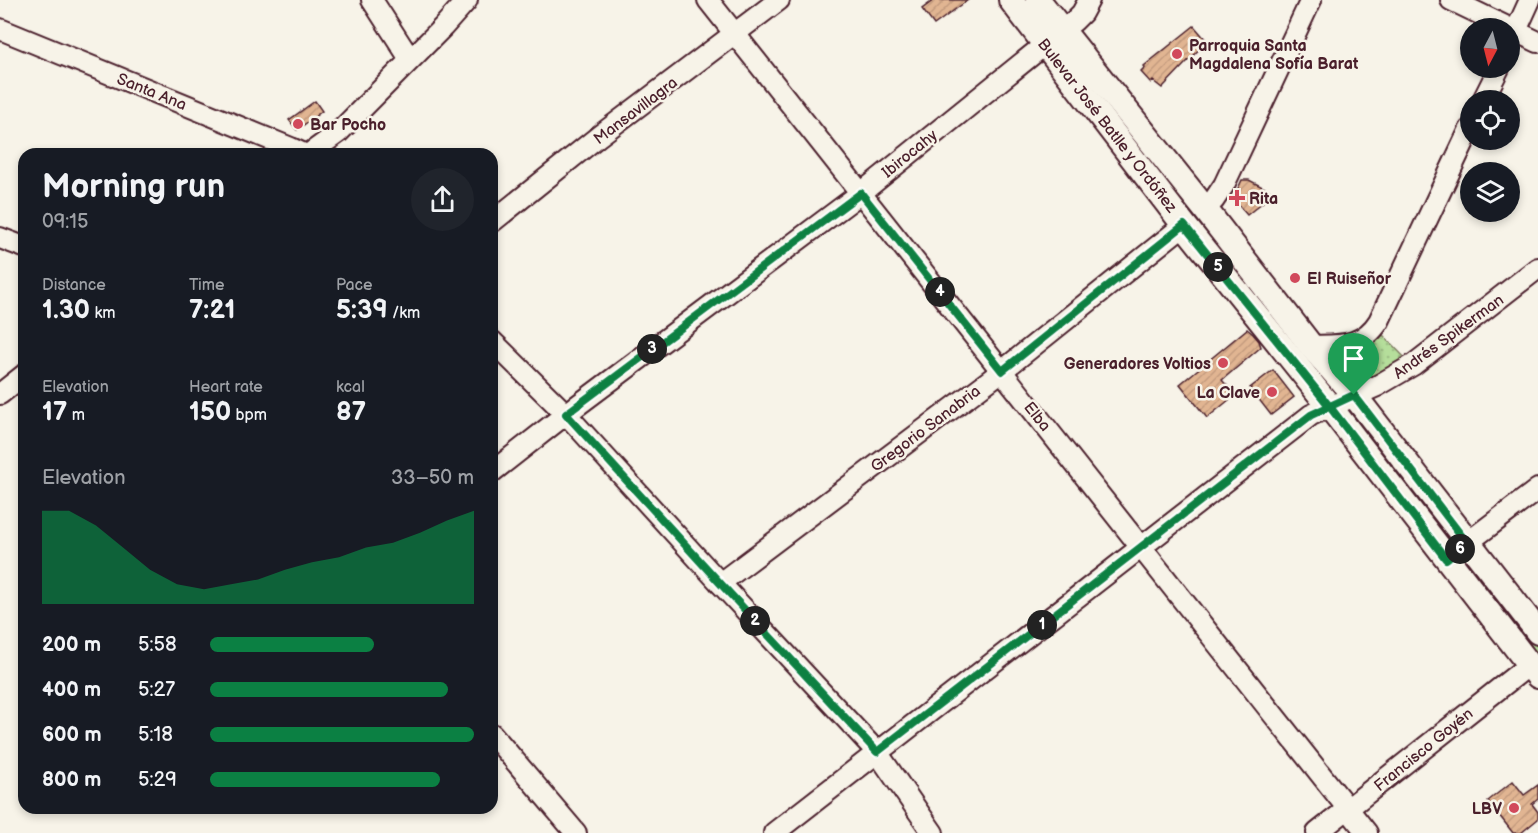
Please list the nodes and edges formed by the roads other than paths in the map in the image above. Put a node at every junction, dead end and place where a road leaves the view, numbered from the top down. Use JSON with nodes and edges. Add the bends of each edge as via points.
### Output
{"nodes":[{"id":1,"x":372,"y":0,"type":"edge"},
{"id":2,"x":467,"y":0,"type":"edge"},
{"id":3,"x":708,"y":0,"type":"edge"},
{"id":4,"x":779,"y":0,"type":"edge"},
{"id":5,"x":1011,"y":0,"type":"edge"},
{"id":6,"x":1038,"y":0,"type":"edge"},
{"id":7,"x":1089,"y":0,"type":"edge"},
{"id":8,"x":1311,"y":0,"type":"edge"},
{"id":9,"x":1451,"y":0,"type":"edge"},
{"id":10,"x":1530,"y":0,"type":"edge"},
{"id":11,"x":1480,"y":18,"type":"edge"},
{"id":12,"x":1520,"y":22,"type":"edge"},
{"id":13,"x":0,"y":29,"type":"edge"},
{"id":14,"x":735,"y":34,"type":"junction"},
{"id":15,"x":1053,"y":37,"type":"junction"},
{"id":16,"x":1520,"y":39,"type":"edge"},
{"id":17,"x":1538,"y":42,"type":"edge"},
{"id":18,"x":410,"y":59,"type":"junction"},
{"id":19,"x":291,"y":148,"type":"edge"},
{"id":20,"x":317,"y":148,"type":"edge"},
{"id":21,"x":1460,"y":150,"type":"edge"},
{"id":22,"x":861,"y":193,"type":"junction"},
{"id":23,"x":1205,"y":209,"type":"junction"},
{"id":24,"x":498,"y":217,"type":"edge"},
{"id":25,"x":1184,"y":225,"type":"junction"},
{"id":26,"x":0,"y":238,"type":"edge"},
{"id":27,"x":18,"y":245,"type":"edge"},
{"id":28,"x":1538,"y":268,"type":"edge"},
{"id":29,"x":1311,"y":346,"type":"junction"},
{"id":30,"x":498,"y":347,"type":"edge"},
{"id":31,"x":1002,"y":371,"type":"junction"},
{"id":32,"x":18,"y":380,"type":"edge"},
{"id":33,"x":0,"y":394,"type":"edge"},
{"id":34,"x":1354,"y":395,"type":"junction"},
{"id":35,"x":1330,"y":407,"type":"junction"},
{"id":36,"x":566,"y":414,"type":"junction"},
{"id":37,"x":498,"y":467,"type":"edge"},
{"id":38,"x":1538,"y":489,"type":"edge"},
{"id":39,"x":1467,"y":543,"type":"junction"},
{"id":40,"x":1142,"y":547,"type":"junction"},
{"id":41,"x":1446,"y":559,"type":"junction"},
{"id":42,"x":720,"y":583,"type":"junction"},
{"id":43,"x":1538,"y":632,"type":"edge"},
{"id":44,"x":1534,"y":670,"type":"edge"},
{"id":45,"x":498,"y":741,"type":"edge"},
{"id":46,"x":877,"y":752,"type":"junction"},
{"id":47,"x":1348,"y":809,"type":"junction"},
{"id":48,"x":576,"y":833,"type":"edge"},
{"id":49,"x":774,"y":833,"type":"edge"},
{"id":50,"x":933,"y":833,"type":"edge"},
{"id":51,"x":1317,"y":833,"type":"edge"},
{"id":52,"x":1367,"y":833,"type":"edge"}],
"edges":[{"from":1,"to":18,"type":"street"},
{"from":2,"to":18,"type":"street"},
{"from":3,"to":14,"type":"street","name":"Elba"},
{"from":4,"to":14,"type":"street","name":"Mansavillagra"},
{"from":5,"to":15,"type":"main road","name":"Bulevar José Batlle y Ordóñez"},
{"from":6,"to":15,"type":"main road","name":"Bulevar José Batlle y Ordóñez"},
{"from":7,"to":15,"type":"street","name":"Ibirocahy","via":[[1082,12]]},
{"from":8,"to":23,"type":"street","via":[[1224,185]]},
{"from":9,"to":11,"type":"street"},
{"from":10,"to":12,"type":"street"},
{"from":13,"to":19,"type":"street","name":"Santa Ana"},
{"from":14,"to":22,"type":"street","name":"Elba"},
{"from":14,"to":24,"type":"street","name":"Mansavillagra"},
{"from":15,"to":22,"type":"street","name":"Ibirocahy"},
{"from":15,"to":23,"type":"main road","name":"Bulevar José Batlle y Ordóñez"},
{"from":15,"to":25,"type":"main road","name":"Bulevar José Batlle y Ordóñez"},
{"from":16,"to":17,"type":"street"},
{"from":18,"to":20,"type":"street","via":[[338,133]]},
{"from":21,"to":29,"type":"street","via":[[1373,331],[1353,343]]},
{"from":22,"to":31,"type":"street","name":"Elba"},
{"from":22,"to":36,"type":"street","name":"Ibirocahy"},
{"from":23,"to":29,"type":"main road","name":"Bulevar José Batlle y Ordóñez"},
{"from":25,"to":31,"type":"street","name":"Gregorio Sanabria"},
{"from":25,"to":35,"type":"main road","name":"Bulevar José Batlle y Ordóñez"},
{"from":26,"to":27,"type":"street"},
{"from":28,"to":34,"type":"street","name":"Andrés Spikerman","via":[[1413,365]]},
{"from":29,"to":34,"type":"main road","name":"Bulevar José Batlle y Ordóñez"},
{"from":30,"to":36,"type":"street"},
{"from":31,"to":40,"type":"street","name":"Elba"},
{"from":31,"to":42,"type":"street","name":"Gregorio Sanabria"},
{"from":32,"to":33,"type":"street"},
{"from":34,"to":35,"type":"street","name":"Andrés Spikerman"},
{"from":34,"to":39,"type":"main road","name":"Bulevar José Batlle y Ordóñez"},
{"from":35,"to":40,"type":"street","name":"Andrés Spikerman","via":[[1311,415]]},
{"from":35,"to":41,"type":"main road","name":"Bulevar José Batlle y Ordóñez"},
{"from":36,"to":37,"type":"street","name":"Ibirocahy"},
{"from":36,"to":42,"type":"street"},
{"from":38,"to":39,"type":"street"},
{"from":39,"to":41,"type":"street"},
{"from":39,"to":43,"type":"main road","name":"Bulevar José Batlle y Ordóñez"},
{"from":40,"to":46,"type":"street","name":"Andrés Spikerman"},
{"from":40,"to":47,"type":"street","name":"Elba"},
{"from":41,"to":44,"type":"main road","name":"Bulevar José Batlle y Ordóñez"},
{"from":42,"to":46,"type":"street"},
{"from":44,"to":47,"type":"street","name":"Francisco Goyén"},
{"from":45,"to":48,"type":"street"},
{"from":46,"to":49,"type":"street","name":"Andrés Spikerman"},
{"from":46,"to":50,"type":"street"},
{"from":47,"to":51,"type":"street","name":"Francisco Goyén"},
{"from":47,"to":52,"type":"street","name":"Elba"}]}
